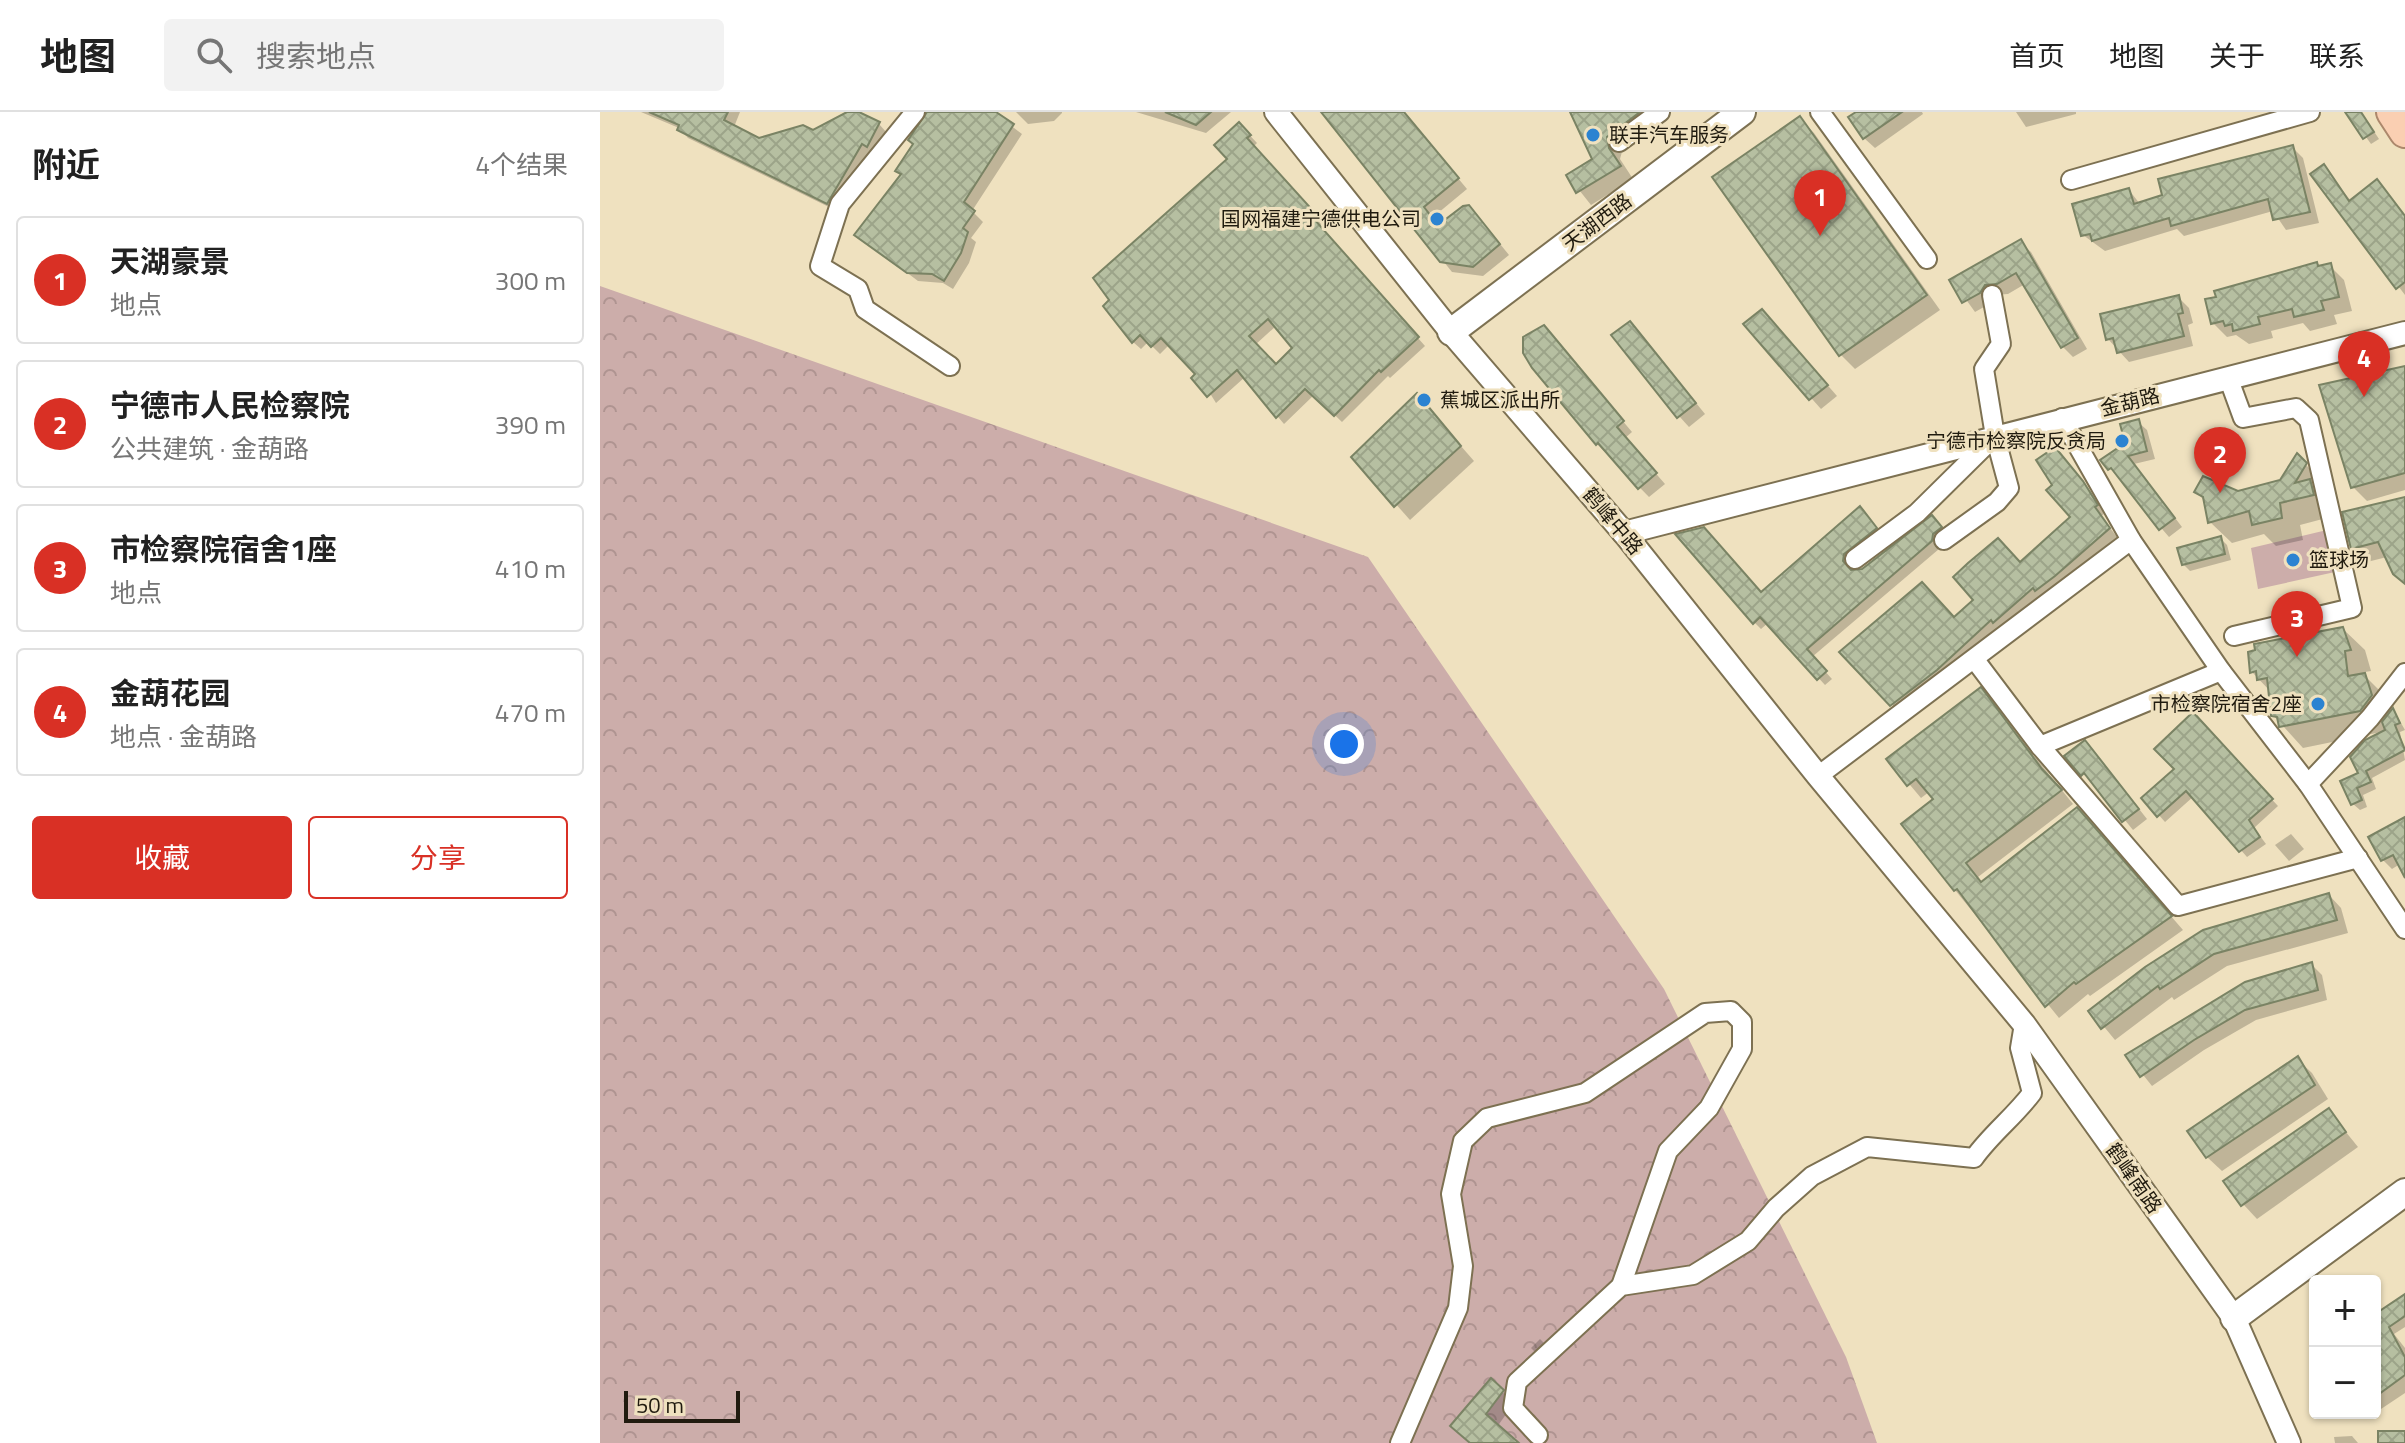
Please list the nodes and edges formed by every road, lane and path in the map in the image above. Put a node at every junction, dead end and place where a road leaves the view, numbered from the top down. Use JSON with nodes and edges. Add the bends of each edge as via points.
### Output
{"nodes":[{"id":1,"x":915,"y":112,"type":"edge"},
{"id":2,"x":1276,"y":112,"type":"edge"},
{"id":3,"x":1660,"y":112,"type":"edge"},
{"id":4,"x":1742,"y":112,"type":"edge"},
{"id":5,"x":1820,"y":112,"type":"edge"},
{"id":6,"x":2310,"y":112,"type":"edge"},
{"id":7,"x":2392,"y":112,"type":"edge"},
{"id":8,"x":2405,"y":132,"type":"edge"},
{"id":9,"x":1619,"y":142,"type":"dead end"},
{"id":10,"x":2071,"y":180,"type":"dead end"},
{"id":11,"x":1927,"y":259,"type":"dead end"},
{"id":12,"x":1992,"y":295,"type":"dead end"},
{"id":13,"x":1451,"y":332,"type":"junction"},
{"id":14,"x":2405,"y":333,"type":"edge"},
{"id":15,"x":950,"y":366,"type":"dead end"},
{"id":16,"x":2228,"y":377,"type":"junction"},
{"id":17,"x":2062,"y":418,"type":"junction"},
{"id":18,"x":1995,"y":436,"type":"junction"},
{"id":19,"x":1624,"y":533,"type":"junction"},
{"id":20,"x":1944,"y":540,"type":"dead end"},
{"id":21,"x":2131,"y":540,"type":"junction"},
{"id":22,"x":1855,"y":559,"type":"dead end"},
{"id":23,"x":2234,"y":636,"type":"dead end"},
{"id":24,"x":1975,"y":660,"type":"junction"},
{"id":25,"x":2221,"y":671,"type":"junction"},
{"id":26,"x":2405,"y":673,"type":"edge"},
{"id":27,"x":2040,"y":746,"type":"junction"},
{"id":28,"x":1818,"y":776,"type":"junction"},
{"id":29,"x":2308,"y":784,"type":"junction"},
{"id":30,"x":2358,"y":858,"type":"junction"},
{"id":31,"x":2405,"y":929,"type":"edge"},
{"id":32,"x":1947,"y":932,"type":"joint"},
{"id":33,"x":2024,"y":1024,"type":"junction"},
{"id":34,"x":2405,"y":1192,"type":"edge"},
{"id":35,"x":1621,"y":1286,"type":"junction"},
{"id":36,"x":2234,"y":1318,"type":"junction"},
{"id":37,"x":1538,"y":1435,"type":"dead end"},
{"id":38,"x":1400,"y":1443,"type":"edge"},
{"id":39,"x":2289,"y":1443,"type":"edge"}],
"edges":[{"from":1,"to":15,"type":"street","via":[[840,204],[820,266],[858,289],[865,309]]},
{"from":2,"to":13,"type":"street","name":"鹤峰中路"},
{"from":3,"to":9,"type":"street"},
{"from":4,"to":13,"type":"main road","name":"天湖西路"},
{"from":5,"to":11,"type":"street"},
{"from":6,"to":10,"type":"street"},
{"from":7,"to":8,"type":"highway"},
{"from":12,"to":18,"type":"street","via":[[2001,344],[1984,369]]},
{"from":13,"to":19,"type":"street","name":"鹤峰中路"},
{"from":14,"to":16,"type":"street","name":"金葫路"},
{"from":16,"to":17,"type":"street","name":"金葫路"},
{"from":16,"to":23,"type":"street","via":[[2243,418],[2296,408],[2309,420],[2352,608]]},
{"from":17,"to":18,"type":"street","name":"金葫路"},
{"from":17,"to":21,"type":"street"},
{"from":18,"to":19,"type":"street","name":"金葫路"},
{"from":18,"to":20,"type":"street","via":[[2009,488]]},
{"from":18,"to":22,"type":"street","via":[[1917,513]]},
{"from":19,"to":28,"type":"street","name":"鹤峰中路"},
{"from":21,"to":24,"type":"street"},
{"from":21,"to":25,"type":"street"},
{"from":24,"to":27,"type":"street"},
{"from":24,"to":28,"type":"street"},
{"from":25,"to":27,"type":"street"},
{"from":25,"to":29,"type":"street"},
{"from":26,"to":29,"type":"street"},
{"from":27,"to":30,"type":"street","via":[[2178,906]]},
{"from":28,"to":32,"type":"street","name":"鹤峰中路"},
{"from":29,"to":30,"type":"street"},
{"from":30,"to":31,"type":"street"},
{"from":32,"to":33,"type":"street","name":"鹤峰南路"},
{"from":33,"to":35,"type":"street","via":[[2020,1048],[2032,1093],[1974,1158],[1867,1147],[1812,1176],[1748,1241],[1693,1275]]},
{"from":33,"to":36,"type":"street","name":"鹤峰南路"},
{"from":34,"to":36,"type":"main road"},
{"from":35,"to":37,"type":"street","via":[[1517,1382],[1513,1408]]},
{"from":35,"to":38,"type":"street","via":[[1668,1151],[1709,1108],[1742,1049],[1742,1022],[1731,1011],[1705,1013],[1585,1093],[1487,1118],[1463,1141],[1451,1194],[1463,1266],[1458,1308]]},
{"from":36,"to":39,"type":"street","name":"鹤峰南路"}]}
